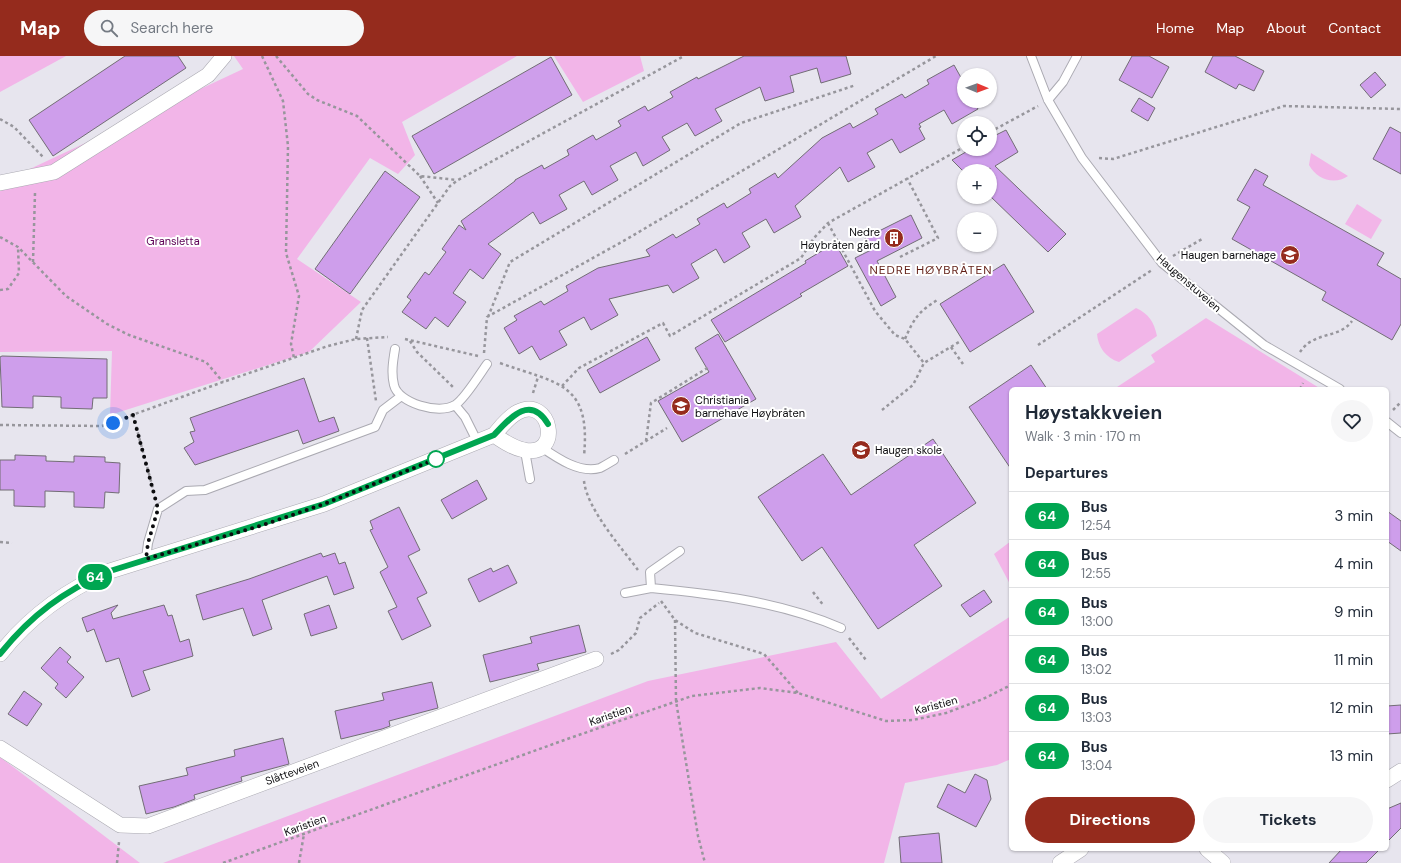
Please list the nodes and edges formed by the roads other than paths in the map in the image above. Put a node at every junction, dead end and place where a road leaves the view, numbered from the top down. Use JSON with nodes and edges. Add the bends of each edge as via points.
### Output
{"nodes":[{"id":1,"x":224,"y":56,"type":"edge"},
{"id":2,"x":1031,"y":56,"type":"edge"},
{"id":3,"x":1077,"y":56,"type":"edge"},
{"id":4,"x":1048,"y":100,"type":"junction"},
{"id":5,"x":0,"y":183,"type":"edge"},
{"id":6,"x":395,"y":349,"type":"dead end"},
{"id":7,"x":487,"y":364,"type":"dead end"},
{"id":8,"x":1336,"y":387,"type":"edge"},
{"id":9,"x":400,"y":397,"type":"junction"},
{"id":10,"x":455,"y":405,"type":"junction"},
{"id":11,"x":1389,"y":424,"type":"edge"},
{"id":12,"x":1401,"y":433,"type":"edge"},
{"id":13,"x":494,"y":435,"type":"junction"},
{"id":14,"x":477,"y":440,"type":"junction"},
{"id":15,"x":541,"y":448,"type":"junction"},
{"id":16,"x":525,"y":451,"type":"junction"},
{"id":17,"x":614,"y":460,"type":"road end"},
{"id":18,"x":530,"y":479,"type":"dead end"},
{"id":19,"x":680,"y":551,"type":"dead end"},
{"id":20,"x":146,"y":559,"type":"junction"},
{"id":21,"x":651,"y":588,"type":"junction"},
{"id":22,"x":625,"y":593,"type":"dead end"},
{"id":23,"x":841,"y":628,"type":"dead end"},
{"id":24,"x":0,"y":654,"type":"edge"},
{"id":25,"x":596,"y":659,"type":"road end"},
{"id":26,"x":0,"y":748,"type":"edge"},
{"id":27,"x":1401,"y":771,"type":"edge"},
{"id":28,"x":1389,"y":779,"type":"edge"},
{"id":29,"x":1078,"y":851,"type":"edge"},
{"id":30,"x":1209,"y":851,"type":"edge"},
{"id":31,"x":1060,"y":863,"type":"edge"},
{"id":32,"x":1223,"y":863,"type":"edge"}],
"edges":[{"from":1,"to":5,"type":"street","via":[[208,75],[54,172]]},
{"from":2,"to":4,"type":"lane","name":"Haugenstuveien"},
{"from":3,"to":4,"type":"lane","via":[[1063,82]]},
{"from":4,"to":8,"type":"lane","name":"Haugenstuveien","via":[[1082,158],[1162,263],[1264,345]]},
{"from":6,"to":9,"type":"lane","via":[[392,365],[394,386]]},
{"from":7,"to":10,"type":"lane"},
{"from":9,"to":10,"type":"lane","via":[[424,407],[443,408]]},
{"from":9,"to":20,"type":"lane","via":[[383,410],[374,427],[205,490],[186,491],[158,509]]},
{"from":10,"to":14,"type":"lane","via":[[465,417]]},
{"from":11,"to":12,"type":"lane"},
{"from":13,"to":14,"type":"street"},
{"from":13,"to":15,"type":"street","via":[[519,411],[536,411],[548,424],[547,441]]},
{"from":13,"to":16,"type":"street"},
{"from":14,"to":20,"type":"street","via":[[324,504],[260,526]]},
{"from":15,"to":16,"type":"street"},
{"from":15,"to":17,"type":"lane","via":[[561,460],[583,468],[598,468]]},
{"from":16,"to":18,"type":"lane"},
{"from":19,"to":21,"type":"lane","via":[[650,572]]},
{"from":20,"to":24,"type":"street","via":[[91,579],[55,600],[25,626]]},
{"from":21,"to":22,"type":"lane"},
{"from":21,"to":23,"type":"lane","via":[[736,598],[814,616]]},
{"from":25,"to":26,"type":"street","name":"Slåtteveien","via":[[148,826],[120,826]]},
{"from":27,"to":28,"type":"street"},
{"from":29,"to":31,"type":"street"},
{"from":30,"to":32,"type":"street"}]}
